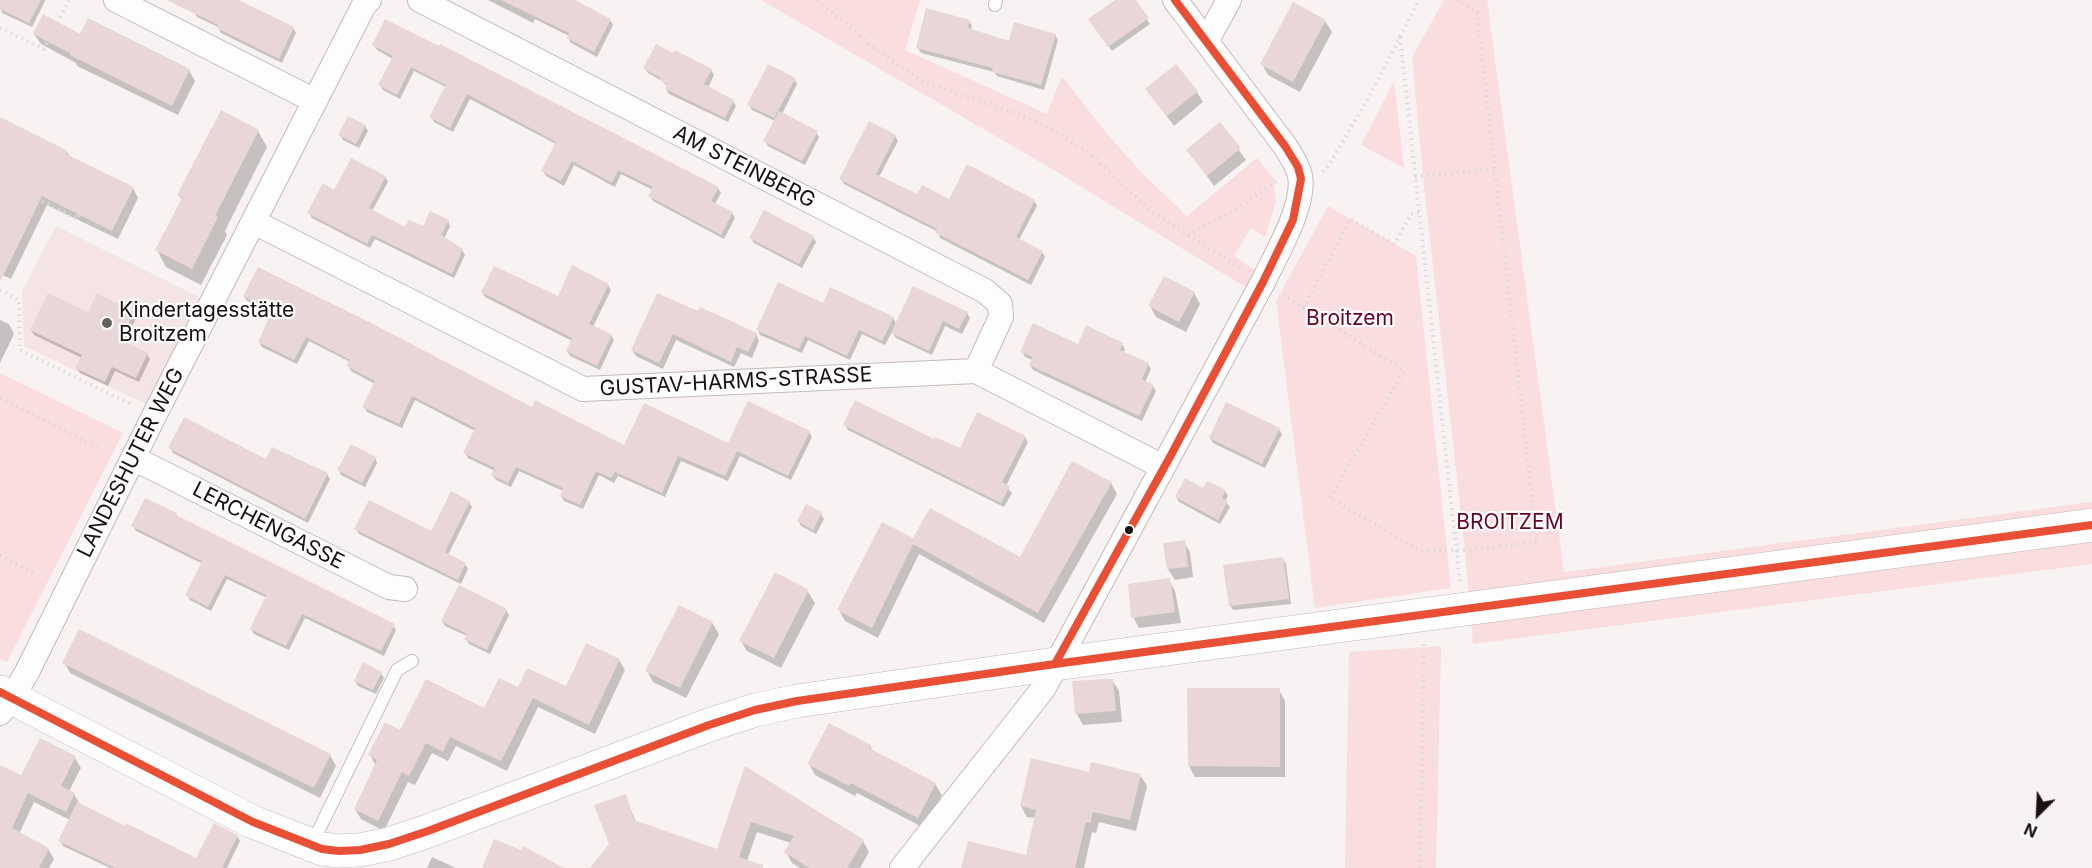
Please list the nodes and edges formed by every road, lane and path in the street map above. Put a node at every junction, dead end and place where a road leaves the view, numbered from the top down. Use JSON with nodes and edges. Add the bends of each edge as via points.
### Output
{"nodes":[{"id":1,"x":69,"y":0,"type":"edge"},
{"id":2,"x":116,"y":0,"type":"edge"},
{"id":3,"x":369,"y":0,"type":"edge"},
{"id":4,"x":420,"y":0,"type":"edge"},
{"id":5,"x":818,"y":0,"type":"edge"},
{"id":6,"x":1175,"y":0,"type":"edge"},
{"id":7,"x":1229,"y":0,"type":"edge"},
{"id":8,"x":1419,"y":0,"type":"edge"},
{"id":9,"x":1456,"y":0,"type":"edge"},
{"id":10,"x":0,"y":27,"type":"edge"},
{"id":11,"x":1400,"y":37,"type":"junction"},
{"id":12,"x":1207,"y":40,"type":"junction"},
{"id":13,"x":315,"y":101,"type":"junction"},
{"id":14,"x":1298,"y":167,"type":"junction"},
{"id":15,"x":1495,"y":169,"type":"junction"},
{"id":16,"x":11,"y":176,"type":"dead end"},
{"id":17,"x":1415,"y":177,"type":"junction"},
{"id":18,"x":0,"y":181,"type":"edge"},
{"id":19,"x":7,"y":184,"type":"junction"},
{"id":20,"x":1299,"y":196,"type":"junction"},
{"id":21,"x":1420,"y":212,"type":"junction"},
{"id":22,"x":79,"y":214,"type":"dead end"},
{"id":23,"x":254,"y":222,"type":"junction"},
{"id":24,"x":1188,"y":235,"type":"junction"},
{"id":25,"x":1263,"y":282,"type":"junction"},
{"id":26,"x":0,"y":290,"type":"edge"},
{"id":27,"x":1303,"y":308,"type":"junction"},
{"id":28,"x":976,"y":371,"type":"junction"},
{"id":29,"x":0,"y":398,"type":"edge"},
{"id":30,"x":154,"y":416,"type":"junction"},
{"id":31,"x":99,"y":449,"type":"dead end"},
{"id":32,"x":133,"y":458,"type":"junction"},
{"id":33,"x":1163,"y":467,"type":"junction"},
{"id":34,"x":2092,"y":525,"type":"edge"},
{"id":35,"x":1455,"y":550,"type":"junction"},
{"id":36,"x":0,"y":555,"type":"edge"},
{"id":37,"x":36,"y":574,"type":"dead end"},
{"id":38,"x":405,"y":589,"type":"dead end"},
{"id":39,"x":1464,"y":609,"type":"junction"},
{"id":40,"x":1423,"y":615,"type":"junction"},
{"id":41,"x":412,"y":661,"type":"dead end"},
{"id":42,"x":1055,"y":664,"type":"junction"},
{"id":43,"x":4,"y":701,"type":"edge"},
{"id":44,"x":312,"y":845,"type":"junction"},
{"id":45,"x":902,"y":868,"type":"edge"},
{"id":46,"x":1420,"y":868,"type":"edge"}],
"edges":[{"from":1,"to":10,"type":"path","via":[[44,49]]},
{"from":2,"to":13,"type":"street"},
{"from":3,"to":13,"type":"street","name":"LANDESHUTER WEG"},
{"from":4,"to":28,"type":"street","name":"AM STEINBERG","via":[[985,291],[1000,304],[1001,317]]},
{"from":5,"to":24,"type":"path","via":[[876,50],[923,82],[1015,113],[1088,152],[1155,214]]},
{"from":6,"to":12,"type":"street"},
{"from":7,"to":12,"type":"street"},
{"from":8,"to":11,"type":"path"},
{"from":9,"to":15,"type":"path","via":[[1477,12]]},
{"from":11,"to":17,"type":"path"},
{"from":11,"to":20,"type":"path","via":[[1329,165]]},
{"from":12,"to":14,"type":"street"},
{"from":13,"to":23,"type":"street","name":"LANDESHUTER WEG"},
{"from":14,"to":20,"type":"street"},
{"from":14,"to":24,"type":"path","via":[[1239,207]]},
{"from":15,"to":17,"type":"path"},
{"from":15,"to":35,"type":"path","via":[[1537,542]]},
{"from":16,"to":19,"type":"path"},
{"from":17,"to":21,"type":"path"},
{"from":18,"to":19,"type":"path"},
{"from":19,"to":22,"type":"path","via":[[77,219]]},
{"from":20,"to":25,"type":"street","via":[[1293,220]]},
{"from":21,"to":27,"type":"path","via":[[1411,214],[1394,244],[1350,219]]},
{"from":21,"to":35,"type":"path"},
{"from":23,"to":28,"type":"street","name":"GUSTAV-HARMS-STRASSE","via":[[583,389]]},
{"from":23,"to":30,"type":"street","name":"LANDESHUTER WEG"},
{"from":24,"to":25,"type":"path"},
{"from":25,"to":27,"type":"path"},
{"from":25,"to":33,"type":"street"},
{"from":26,"to":30,"type":"path","via":[[19,300],[20,350]]},
{"from":27,"to":35,"type":"path","via":[[1404,370],[1330,498],[1420,551]]},
{"from":28,"to":33,"type":"street","name":"GUSTAV-HARMS-STRASSE"},
{"from":29,"to":31,"type":"path"},
{"from":30,"to":32,"type":"street","name":"LANDESHUTER WEG"},
{"from":32,"to":38,"type":"street","name":"LERCHENGASSE","via":[[389,587]]},
{"from":32,"to":43,"type":"street","name":"LANDESHUTER WEG"},
{"from":33,"to":42,"type":"street"},
{"from":34,"to":39,"type":"street"},
{"from":35,"to":39,"type":"path"},
{"from":36,"to":37,"type":"path"},
{"from":39,"to":40,"type":"street"},
{"from":40,"to":42,"type":"street"},
{"from":40,"to":46,"type":"path"},
{"from":41,"to":44,"type":"lane","via":[[397,670]]},
{"from":42,"to":44,"type":"street","via":[[755,710],[389,844],[339,851]]},
{"from":42,"to":45,"type":"street","via":[[1043,689]]},
{"from":43,"to":44,"type":"street","via":[[253,822]]}]}
